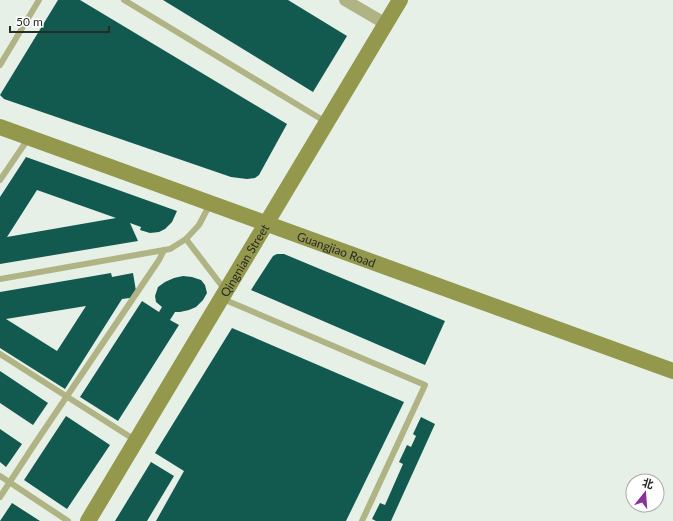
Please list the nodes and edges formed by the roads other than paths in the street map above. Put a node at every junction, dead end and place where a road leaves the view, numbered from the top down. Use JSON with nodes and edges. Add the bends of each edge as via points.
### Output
{"nodes":[{"id":1,"x":39,"y":0,"type":"edge"},
{"id":2,"x":124,"y":0,"type":"edge"},
{"id":3,"x":346,"y":0,"type":"edge"},
{"id":4,"x":400,"y":0,"type":"edge"},
{"id":5,"x":386,"y":24,"type":"junction"},
{"id":6,"x":0,"y":65,"type":"edge"},
{"id":7,"x":326,"y":122,"type":"junction"},
{"id":8,"x":0,"y":127,"type":"edge"},
{"id":9,"x":28,"y":137,"type":"junction"},
{"id":10,"x":0,"y":180,"type":"edge"},
{"id":11,"x":210,"y":203,"type":"junction"},
{"id":12,"x":266,"y":223,"type":"junction"},
{"id":13,"x":186,"y":239,"type":"junction"},
{"id":14,"x":164,"y":250,"type":"junction"},
{"id":15,"x":0,"y":279,"type":"edge"},
{"id":16,"x":223,"y":294,"type":"junction"},
{"id":17,"x":0,"y":354,"type":"edge"},
{"id":18,"x":673,"y":372,"type":"edge"},
{"id":19,"x":67,"y":396,"type":"junction"},
{"id":20,"x":136,"y":440,"type":"junction"},
{"id":21,"x":0,"y":476,"type":"edge"},
{"id":22,"x":10,"y":483,"type":"junction"},
{"id":23,"x":0,"y":498,"type":"edge"},
{"id":24,"x":68,"y":521,"type":"edge"},
{"id":25,"x":88,"y":521,"type":"edge"},
{"id":26,"x":362,"y":521,"type":"edge"}],
"edges":[{"from":1,"to":6,"type":"lane"},
{"from":2,"to":7,"type":"lane"},
{"from":3,"to":5,"type":"street"},
{"from":4,"to":5,"type":"main road","name":"Qingnian Street"},
{"from":5,"to":7,"type":"main road","name":"Qingnian Street"},
{"from":7,"to":12,"type":"main road","name":"Qingnian Street"},
{"from":8,"to":9,"type":"main road","name":"Guangjiao Road"},
{"from":9,"to":10,"type":"lane"},
{"from":9,"to":11,"type":"main road","name":"Guangjiao Road"},
{"from":11,"to":12,"type":"main road","name":"Guangjiao Road"},
{"from":11,"to":13,"type":"lane","via":[[199,225]]},
{"from":12,"to":16,"type":"main road","name":"Qingnian Street"},
{"from":12,"to":18,"type":"main road","name":"Guangjiao Road"},
{"from":13,"to":14,"type":"lane"},
{"from":13,"to":16,"type":"lane"},
{"from":14,"to":15,"type":"lane"},
{"from":14,"to":19,"type":"lane"},
{"from":16,"to":20,"type":"main road","name":"Qingnian Street"},
{"from":16,"to":26,"type":"lane","via":[[425,385]]},
{"from":17,"to":19,"type":"lane"},
{"from":19,"to":20,"type":"lane"},
{"from":19,"to":22,"type":"lane"},
{"from":20,"to":25,"type":"main road","name":"Qingnian Street"},
{"from":21,"to":22,"type":"lane"},
{"from":22,"to":23,"type":"lane"},
{"from":22,"to":24,"type":"lane"}]}
